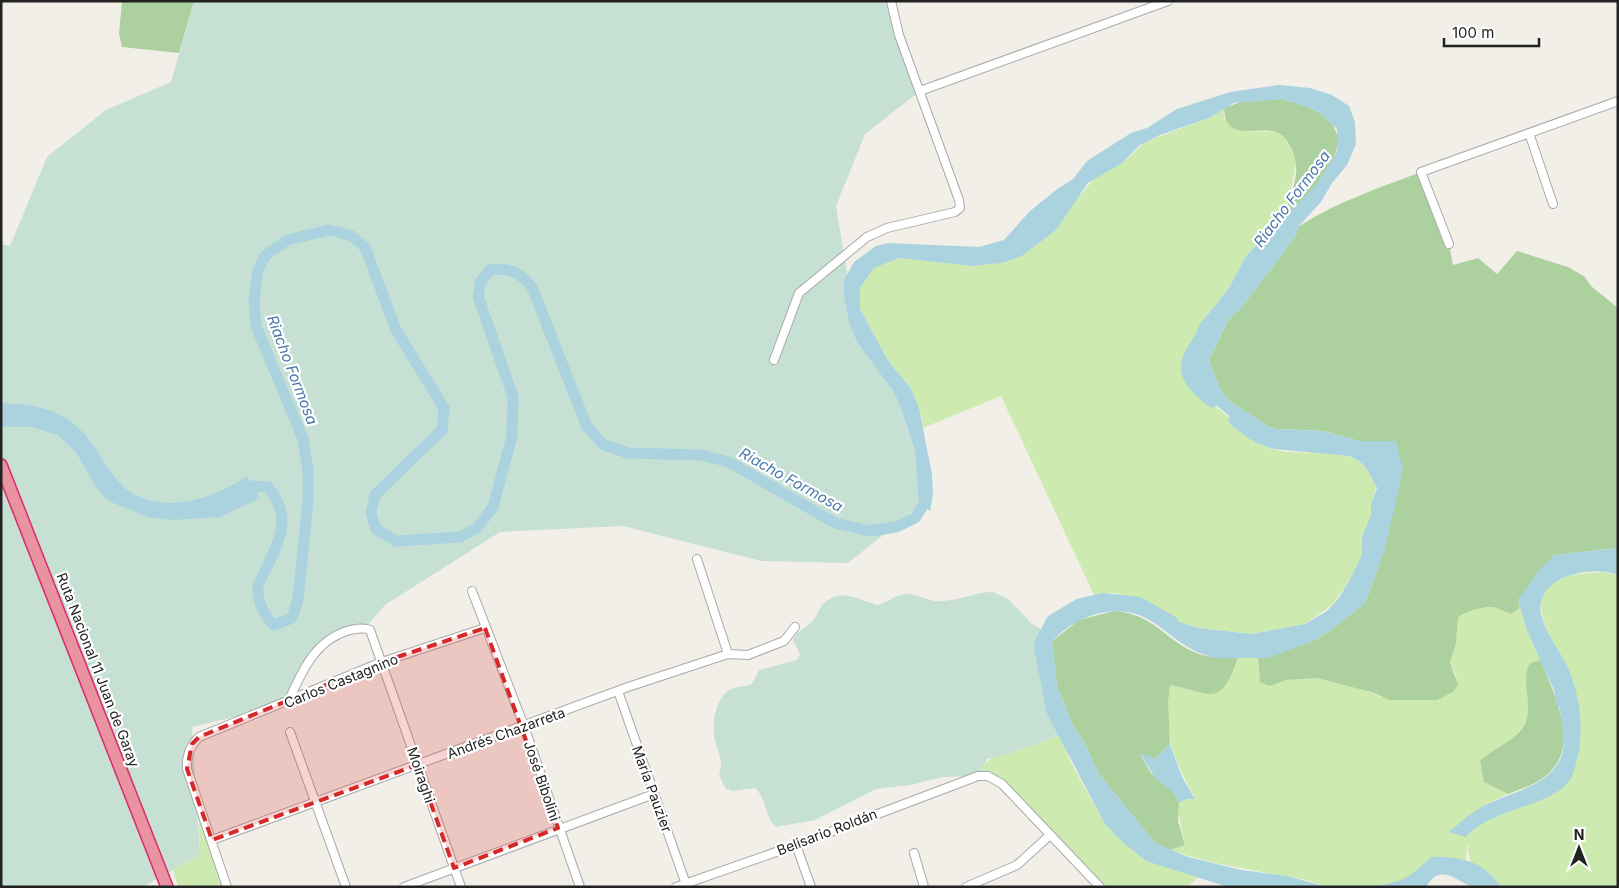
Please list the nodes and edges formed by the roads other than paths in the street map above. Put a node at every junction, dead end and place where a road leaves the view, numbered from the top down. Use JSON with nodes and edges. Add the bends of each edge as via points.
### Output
{"nodes":[{"id":1,"x":892,"y":1,"type":"edge"},
{"id":2,"x":1167,"y":1,"type":"edge"},
{"id":3,"x":920,"y":91,"type":"junction"},
{"id":4,"x":1618,"y":101,"type":"edge"},
{"id":5,"x":1529,"y":133,"type":"junction"},
{"id":6,"x":1553,"y":204,"type":"dead end"},
{"id":7,"x":1449,"y":244,"type":"dead end"},
{"id":8,"x":774,"y":360,"type":"dead end"},
{"id":9,"x":1,"y":465,"type":"edge"},
{"id":10,"x":697,"y":559,"type":"dead end"},
{"id":11,"x":472,"y":591,"type":"dead end"},
{"id":12,"x":795,"y":627,"type":"dead end"},
{"id":13,"x":485,"y":628,"type":"junction"},
{"id":14,"x":728,"y":654,"type":"junction"},
{"id":15,"x":382,"y":662,"type":"junction"},
{"id":16,"x":618,"y":691,"type":"junction"},
{"id":17,"x":288,"y":702,"type":"junction"},
{"id":18,"x":524,"y":726,"type":"junction"},
{"id":19,"x":290,"y":732,"type":"dead end"},
{"id":20,"x":417,"y":765,"type":"junction"},
{"id":21,"x":654,"y":794,"type":"junction"},
{"id":22,"x":316,"y":803,"type":"junction"},
{"id":23,"x":558,"y":828,"type":"junction"},
{"id":24,"x":1050,"y":835,"type":"junction"},
{"id":25,"x":212,"y":840,"type":"junction"},
{"id":26,"x":796,"y":845,"type":"junction"},
{"id":27,"x":914,"y":853,"type":"dead end"},
{"id":28,"x":454,"y":868,"type":"junction"},
{"id":29,"x":686,"y":885,"type":"edge"},
{"id":30,"x":167,"y":887,"type":"edge"},
{"id":31,"x":227,"y":887,"type":"edge"},
{"id":32,"x":346,"y":887,"type":"edge"},
{"id":33,"x":404,"y":887,"type":"edge"},
{"id":34,"x":461,"y":887,"type":"edge"},
{"id":35,"x":580,"y":887,"type":"edge"},
{"id":36,"x":676,"y":887,"type":"edge"},
{"id":37,"x":811,"y":887,"type":"edge"},
{"id":38,"x":924,"y":887,"type":"edge"},
{"id":39,"x":966,"y":887,"type":"edge"},
{"id":40,"x":1100,"y":887,"type":"edge"}],
"edges":[{"from":1,"to":3,"type":"street","via":[[899,36]]},
{"from":2,"to":3,"type":"street"},
{"from":3,"to":8,"type":"street","via":[[960,208],[955,212],[887,228],[867,237],[799,293]]},
{"from":4,"to":5,"type":"street"},
{"from":5,"to":6,"type":"street"},
{"from":5,"to":7,"type":"street","via":[[1422,172]]},
{"from":9,"to":30,"type":"highway","name":"Ruta Nacional 11 Juan de Garay"},
{"from":10,"to":14,"type":"street"},
{"from":11,"to":13,"type":"street","name":"José Bibolini"},
{"from":12,"to":14,"type":"street","name":"Andrés Chazarreta","via":[[784,641],[748,655]]},
{"from":13,"to":15,"type":"street","name":"Carlos Castagnino"},
{"from":13,"to":18,"type":"street","name":"José Bibolini"},
{"from":14,"to":16,"type":"street","name":"Andrés Chazarreta"},
{"from":15,"to":17,"type":"street","name":"Carlos Castagnino"},
{"from":15,"to":17,"type":"street","name":"Moiraghi","via":[[370,630],[365,628],[342,633],[313,654]]},
{"from":15,"to":20,"type":"street","name":"Moiraghi"},
{"from":16,"to":18,"type":"street","name":"Andrés Chazarreta"},
{"from":16,"to":21,"type":"street","name":"María Pauzier"},
{"from":17,"to":25,"type":"street","name":"Carlos Castagnino","via":[[199,737],[188,752],[187,768]]},
{"from":18,"to":20,"type":"street","name":"Andrés Chazarreta"},
{"from":18,"to":23,"type":"street","name":"José Bibolini"},
{"from":19,"to":22,"type":"street"},
{"from":20,"to":22,"type":"street","name":"Andrés Chazarreta"},
{"from":20,"to":28,"type":"street","name":"Moiraghi"},
{"from":21,"to":23,"type":"street"},
{"from":21,"to":29,"type":"street","name":"María Pauzier"},
{"from":22,"to":25,"type":"street","name":"Andrés Chazarreta"},
{"from":22,"to":32,"type":"street"},
{"from":23,"to":28,"type":"street"},
{"from":23,"to":35,"type":"street","name":"José Bibolini"},
{"from":24,"to":26,"type":"street","name":"Belisario Roldán","via":[[1002,784],[988,776],[978,776]]},
{"from":24,"to":39,"type":"street","via":[[1017,864]]},
{"from":24,"to":40,"type":"street"},
{"from":25,"to":31,"type":"street"},
{"from":26,"to":29,"type":"street","name":"Belisario Roldán"},
{"from":26,"to":37,"type":"street"},
{"from":27,"to":38,"type":"street"},
{"from":28,"to":33,"type":"street"},
{"from":28,"to":34,"type":"street","name":"Moiraghi"},
{"from":29,"to":36,"type":"street","name":"Belisario Roldán"}]}
